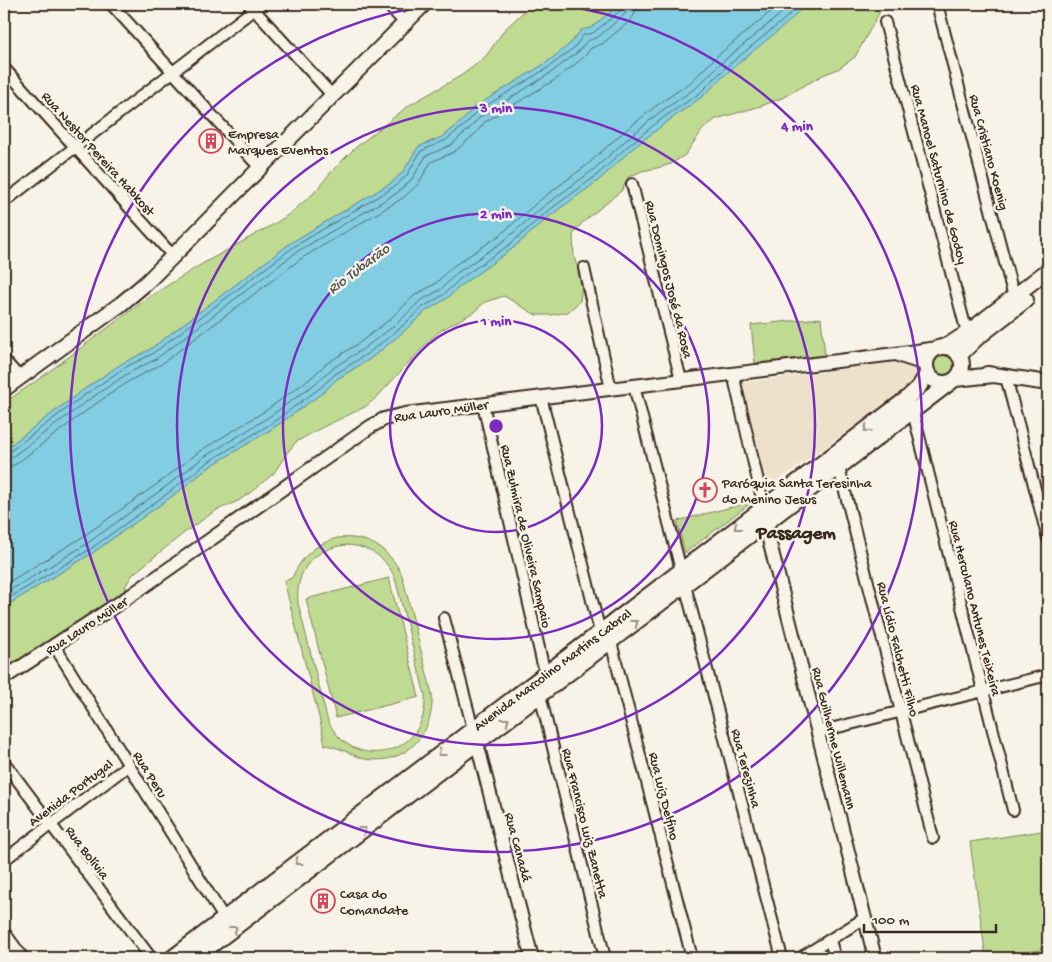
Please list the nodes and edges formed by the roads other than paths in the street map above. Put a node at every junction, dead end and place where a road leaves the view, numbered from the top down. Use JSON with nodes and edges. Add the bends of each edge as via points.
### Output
{"nodes":[{"id":1,"x":111,"y":4,"type":"edge"},
{"id":2,"x":387,"y":4,"type":"edge"},
{"id":3,"x":424,"y":4,"type":"edge"},
{"id":4,"x":937,"y":4,"type":"edge"},
{"id":5,"x":254,"y":6,"type":"edge"},
{"id":6,"x":885,"y":22,"type":"dead end"},
{"id":7,"x":405,"y":23,"type":"junction"},
{"id":8,"x":4,"y":68,"type":"edge"},
{"id":9,"x":173,"y":72,"type":"junction"},
{"id":10,"x":332,"y":95,"type":"junction"},
{"id":11,"x":76,"y":148,"type":"junction"},
{"id":12,"x":260,"y":168,"type":"junction"},
{"id":13,"x":632,"y":184,"type":"dead end"},
{"id":14,"x":4,"y":202,"type":"edge"},
{"id":15,"x":173,"y":256,"type":"junction"},
{"id":16,"x":584,"y":268,"type":"dead end"},
{"id":17,"x":1048,"y":270,"type":"edge"},
{"id":18,"x":1048,"y":282,"type":"edge"},
{"id":19,"x":1016,"y":302,"type":"junction"},
{"id":20,"x":968,"y":333,"type":"junction"},
{"id":21,"x":940,"y":347,"type":"junction"},
{"id":22,"x":895,"y":354,"type":"junction"},
{"id":23,"x":960,"y":358,"type":"junction"},
{"id":24,"x":4,"y":360,"type":"edge"},
{"id":25,"x":926,"y":369,"type":"junction"},
{"id":26,"x":733,"y":374,"type":"junction"},
{"id":27,"x":1000,"y":376,"type":"junction"},
{"id":28,"x":20,"y":378,"type":"junction"},
{"id":29,"x":955,"y":379,"type":"junction"},
{"id":30,"x":681,"y":380,"type":"junction"},
{"id":31,"x":1048,"y":383,"type":"edge"},
{"id":32,"x":634,"y":386,"type":"junction"},
{"id":33,"x":4,"y":389,"type":"edge"},
{"id":34,"x":611,"y":389,"type":"junction"},
{"id":35,"x":541,"y":397,"type":"junction"},
{"id":36,"x":482,"y":404,"type":"junction"},
{"id":37,"x":913,"y":412,"type":"junction"},
{"id":38,"x":839,"y":468,"type":"junction"},
{"id":39,"x":764,"y":507,"type":"junction"},
{"id":40,"x":765,"y":524,"type":"junction"},
{"id":41,"x":1048,"y":538,"type":"edge"},
{"id":42,"x":681,"y":570,"type":"junction"},
{"id":43,"x":685,"y":585,"type":"junction"},
{"id":44,"x":444,"y":618,"type":"dead end"},
{"id":45,"x":605,"y":637,"type":"junction"},
{"id":46,"x":54,"y":645,"type":"junction"},
{"id":47,"x":545,"y":674,"type":"junction"},
{"id":48,"x":1048,"y":674,"type":"edge"},
{"id":49,"x":4,"y":678,"type":"edge"},
{"id":50,"x":983,"y":691,"type":"junction"},
{"id":51,"x":540,"y":695,"type":"junction"},
{"id":52,"x":901,"y":711,"type":"junction"},
{"id":53,"x":473,"y":729,"type":"junction"},
{"id":54,"x":818,"y":732,"type":"junction"},
{"id":55,"x":477,"y":744,"type":"junction"},
{"id":56,"x":4,"y":762,"type":"edge"},
{"id":57,"x":129,"y":765,"type":"junction"},
{"id":58,"x":1013,"y":810,"type":"dead end"},
{"id":59,"x":50,"y":824,"type":"junction"},
{"id":60,"x":933,"y":838,"type":"dead end"},
{"id":61,"x":336,"y":842,"type":"junction"},
{"id":62,"x":4,"y":860,"type":"edge"},
{"id":63,"x":224,"y":918,"type":"junction"},
{"id":64,"x":865,"y":918,"type":"junction"},
{"id":65,"x":4,"y":936,"type":"edge"},
{"id":66,"x":830,"y":940,"type":"junction"},
{"id":67,"x":20,"y":958,"type":"edge"},
{"id":68,"x":151,"y":958,"type":"edge"},
{"id":69,"x":172,"y":958,"type":"edge"},
{"id":70,"x":195,"y":958,"type":"edge"},
{"id":71,"x":532,"y":958,"type":"edge"},
{"id":72,"x":605,"y":958,"type":"edge"},
{"id":73,"x":692,"y":958,"type":"edge"},
{"id":74,"x":782,"y":958,"type":"edge"},
{"id":75,"x":800,"y":958,"type":"edge"},
{"id":76,"x":835,"y":958,"type":"edge"},
{"id":77,"x":875,"y":958,"type":"edge"}],
"edges":[{"from":1,"to":9,"type":"street"},
{"from":2,"to":7,"type":"street"},
{"from":3,"to":7,"type":"main road"},
{"from":4,"to":19,"type":"street","name":"Rua Cristiano Koenig"},
{"from":5,"to":9,"type":"street"},
{"from":5,"to":10,"type":"street"},
{"from":6,"to":20,"type":"street","name":"Rua Manoel Saturnino de Godoy"},
{"from":7,"to":10,"type":"main road"},
{"from":8,"to":11,"type":"street","name":"Rua Nestor Pereira Habkost"},
{"from":9,"to":11,"type":"street"},
{"from":9,"to":12,"type":"street"},
{"from":10,"to":12,"type":"main road"},
{"from":11,"to":14,"type":"street"},
{"from":11,"to":15,"type":"street","name":"Rua Nestor Pereira Habkost"},
{"from":12,"to":15,"type":"main road"},
{"from":13,"to":30,"type":"street","name":"Rua Domingos José da Rosa"},
{"from":15,"to":28,"type":"main road","via":[[121,304]]},
{"from":16,"to":34,"type":"street"},
{"from":17,"to":19,"type":"main road"},
{"from":18,"to":19,"type":"main road"},
{"from":19,"to":20,"type":"main road"},
{"from":19,"to":23,"type":"main road"},
{"from":20,"to":21,"type":"main road"},
{"from":21,"to":22,"type":"street","name":"Rua Lauro Müller"},
{"from":21,"to":23,"type":"main road","via":[[952,349]]},
{"from":21,"to":25,"type":"main road","via":[[929,354]]},
{"from":22,"to":25,"type":"street","name":"Rua Lauro Müller"},
{"from":22,"to":26,"type":"street","name":"Rua Lauro Müller"},
{"from":23,"to":27,"type":"main road","via":[[975,370]]},
{"from":23,"to":29,"type":"main road","via":[[961,371]]},
{"from":24,"to":28,"type":"street"},
{"from":25,"to":29,"type":"main road","via":[[931,379],[937,382]]},
{"from":25,"to":39,"type":"main road","name":"Avenida Marcolino Martins Cabral","one_way":true,"via":[[919,387],[906,400]]},
{"from":26,"to":30,"type":"street","name":"Rua Lauro Müller"},
{"from":26,"to":39,"type":"street"},
{"from":27,"to":29,"type":"main road"},
{"from":27,"to":31,"type":"main road"},
{"from":27,"to":41,"type":"street"},
{"from":28,"to":33,"type":"main road"},
{"from":29,"to":37,"type":"main road","name":"Avenida Marcolino Martins Cabral"},
{"from":30,"to":32,"type":"street","name":"Rua Lauro Müller"},
{"from":32,"to":34,"type":"street","name":"Rua Lauro Müller"},
{"from":32,"to":42,"type":"street"},
{"from":34,"to":35,"type":"street","name":"Rua Lauro Müller"},
{"from":35,"to":36,"type":"street","name":"Rua Lauro Müller"},
{"from":35,"to":45,"type":"street","name":"Rua Luiz Delfino"},
{"from":36,"to":46,"type":"street","name":"Rua Lauro Müller","via":[[384,419],[168,570]]},
{"from":36,"to":47,"type":"street","name":"Rua Zulmira de Oliveira Sampaio"},
{"from":37,"to":38,"type":"main road","name":"Avenida Marcolino Martins Cabral"},
{"from":37,"to":50,"type":"street","name":"Rua Herculano Antunes Teixeira"},
{"from":38,"to":40,"type":"main road","name":"Avenida Marcolino Martins Cabral"},
{"from":38,"to":52,"type":"street","name":"Rua Lídio Falchetti Filho"},
{"from":39,"to":42,"type":"main road","name":"Avenida Marcolino Martins Cabral","one_way":true},
{"from":40,"to":43,"type":"main road","name":"Avenida Marcolino Martins Cabral"},
{"from":40,"to":54,"type":"street","name":"Rua Guilherme Willemann"},
{"from":42,"to":43,"type":"main road"},
{"from":42,"to":45,"type":"main road","name":"Avenida Marcolino Martins Cabral"},
{"from":45,"to":43,"type":"main road","name":"Avenida Marcolino Martins Cabral","one_way":true},
{"from":43,"to":74,"type":"street","name":"Rua Terezinha"},
{"from":44,"to":53,"type":"street"},
{"from":45,"to":47,"type":"main road","name":"Avenida Marcolino Martins Cabral"},
{"from":45,"to":51,"type":"main road","name":"Avenida Marcolino Martins Cabral"},
{"from":45,"to":73,"type":"street","name":"Rua Luiz Delfino"},
{"from":46,"to":49,"type":"street","name":"Rua Lauro Müller"},
{"from":46,"to":57,"type":"street","name":"Rua Peru"},
{"from":47,"to":53,"type":"main road","name":"Avenida Marcolino Martins Cabral"},
{"from":48,"to":50,"type":"street"},
{"from":50,"to":52,"type":"street"},
{"from":50,"to":58,"type":"street","name":"Rua Herculano Antunes Teixeira"},
{"from":55,"to":51,"type":"main road","name":"Avenida Marcolino Martins Cabral","one_way":true},
{"from":51,"to":72,"type":"street","name":"Rua Francisco Luiz Zanetta"},
{"from":52,"to":54,"type":"street"},
{"from":52,"to":60,"type":"street","name":"Rua Lídio Falchetti Filho"},
{"from":53,"to":55,"type":"main road"},
{"from":53,"to":61,"type":"main road","name":"Avenida Marcolino Martins Cabral","one_way":true},
{"from":54,"to":64,"type":"street","name":"Rua Guilherme Willemann"},
{"from":61,"to":55,"type":"main road","name":"Avenida Marcolino Martins Cabral","one_way":true},
{"from":55,"to":71,"type":"street","name":"Rua Canadá"},
{"from":56,"to":59,"type":"street","name":"Rua Bolívia"},
{"from":57,"to":59,"type":"street","name":"Avenida Portugal"},
{"from":57,"to":63,"type":"street","name":"Rua Peru"},
{"from":59,"to":62,"type":"street","name":"Avenida Portugal"},
{"from":59,"to":68,"type":"street","name":"Rua Bolívia"},
{"from":61,"to":63,"type":"main road","name":"Avenida Marcolino Martins Cabral","one_way":true},
{"from":70,"to":61,"type":"main road","name":"Avenida Marcolino Martins Cabral","one_way":true},
{"from":63,"to":69,"type":"main road","name":"Avenida Marcolino Martins Cabral"},
{"from":64,"to":66,"type":"street"},
{"from":64,"to":77,"type":"street","name":"Rua Guilherme Willemann"},
{"from":65,"to":67,"type":"main road"},
{"from":66,"to":75,"type":"street"},
{"from":66,"to":76,"type":"street"}]}
